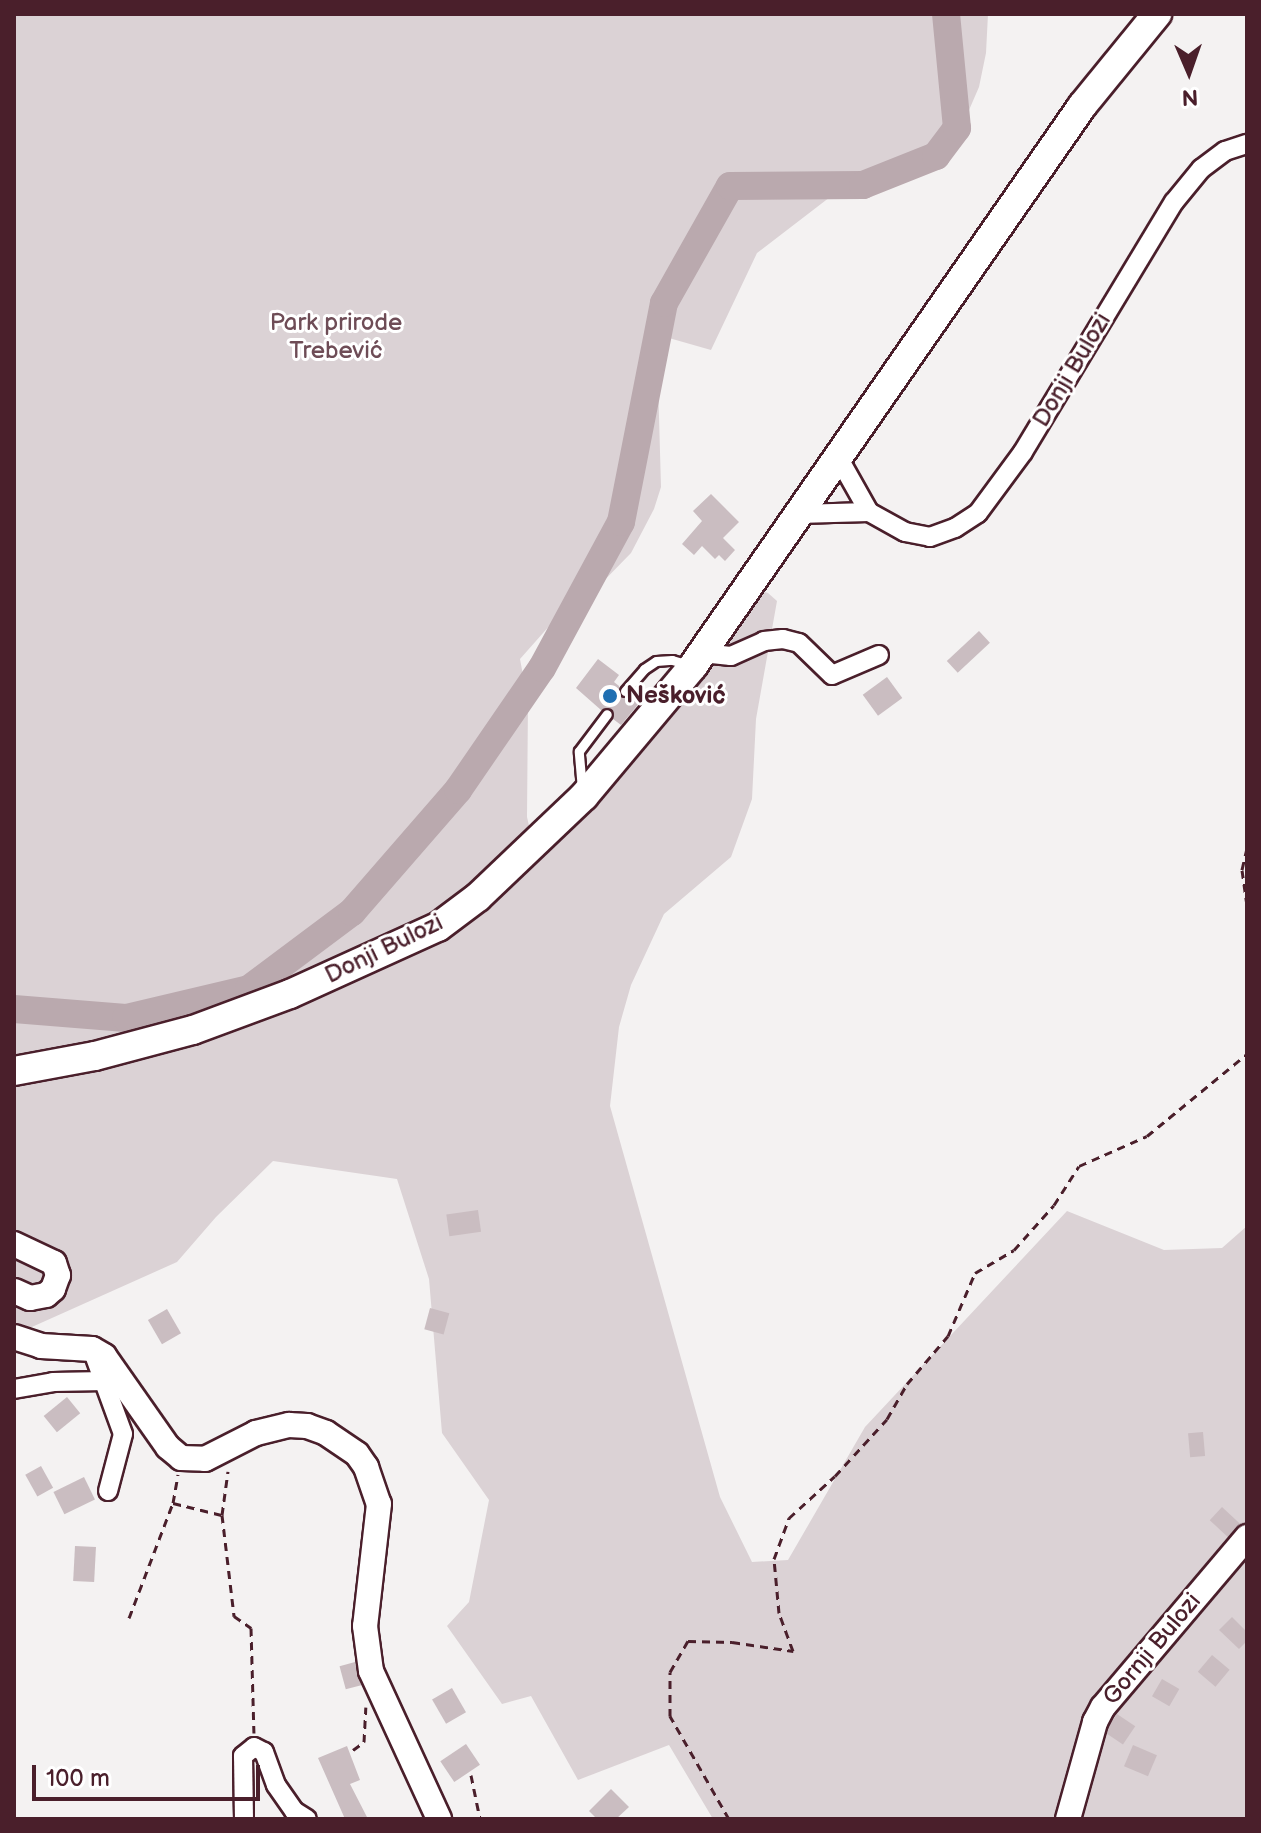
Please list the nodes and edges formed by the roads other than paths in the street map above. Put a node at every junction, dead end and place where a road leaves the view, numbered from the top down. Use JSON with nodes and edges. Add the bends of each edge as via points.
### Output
{"nodes":[{"id":1,"x":1157,"y":14,"type":"edge"},
{"id":2,"x":1247,"y":144,"type":"edge"},
{"id":3,"x":838,"y":457,"type":"junction"},
{"id":4,"x":869,"y":512,"type":"junction"},
{"id":5,"x":798,"y":514,"type":"junction"},
{"id":6,"x":879,"y":655,"type":"dead end"},
{"id":7,"x":698,"y":660,"type":"junction"},
{"id":8,"x":625,"y":691,"type":"dead end"},
{"id":9,"x":607,"y":714,"type":"dead end"},
{"id":10,"x":584,"y":796,"type":"junction"},
{"id":11,"x":14,"y":1071,"type":"edge"},
{"id":12,"x":14,"y":1244,"type":"edge"},
{"id":13,"x":14,"y":1291,"type":"edge"},
{"id":14,"x":14,"y":1337,"type":"edge"},
{"id":15,"x":92,"y":1349,"type":"junction"},
{"id":16,"x":105,"y":1381,"type":"junction"},
{"id":17,"x":14,"y":1389,"type":"edge"},
{"id":18,"x":108,"y":1491,"type":"dead end"},
{"id":19,"x":1247,"y":1537,"type":"edge"},
{"id":20,"x":244,"y":1819,"type":"edge"},
{"id":21,"x":307,"y":1819,"type":"edge"},
{"id":22,"x":439,"y":1819,"type":"edge"},
{"id":23,"x":1068,"y":1819,"type":"edge"}],
"edges":[{"from":1,"to":3,"type":"main road","name":"Donji Bulozi","via":[[1082,106]]},
{"from":2,"to":4,"type":"street","name":"Donji Bulozi","via":[[1225,151],[1201,169],[1174,202],[1023,452],[978,513],[930,537],[905,532]]},
{"from":3,"to":4,"type":"street"},
{"from":3,"to":5,"type":"main road","name":"Donji Bulozi"},
{"from":4,"to":5,"type":"street"},
{"from":5,"to":7,"type":"main road","name":"Donji Bulozi"},
{"from":6,"to":7,"type":"street","via":[[832,675],[799,643],[783,639],[764,641],[731,656]]},
{"from":7,"to":8,"type":"lane","via":[[656,661]]},
{"from":7,"to":10,"type":"main road","name":"Donji Bulozi"},
{"from":9,"to":10,"type":"lane","via":[[579,751]]},
{"from":10,"to":11,"type":"main road","name":"Donji Bulozi","via":[[478,897],[438,927],[381,955],[193,1030]]},
{"from":12,"to":13,"type":"street","via":[[54,1263],[58,1275],[46,1295],[30,1298]]},
{"from":14,"to":15,"type":"street","via":[[41,1346]]},
{"from":15,"to":16,"type":"street"},
{"from":15,"to":22,"type":"street","via":[[104,1356],[181,1458],[205,1459],[268,1428],[307,1426],[346,1444],[366,1467],[379,1504],[365,1626],[371,1671]]},
{"from":16,"to":17,"type":"street"},
{"from":16,"to":18,"type":"street","via":[[123,1434]]},
{"from":19,"to":23,"type":"street","name":"Gornji Bulozi","via":[[1103,1707]]},
{"from":20,"to":21,"type":"street","via":[[243,1756],[254,1747],[264,1752],[276,1785],[294,1811]]}]}
